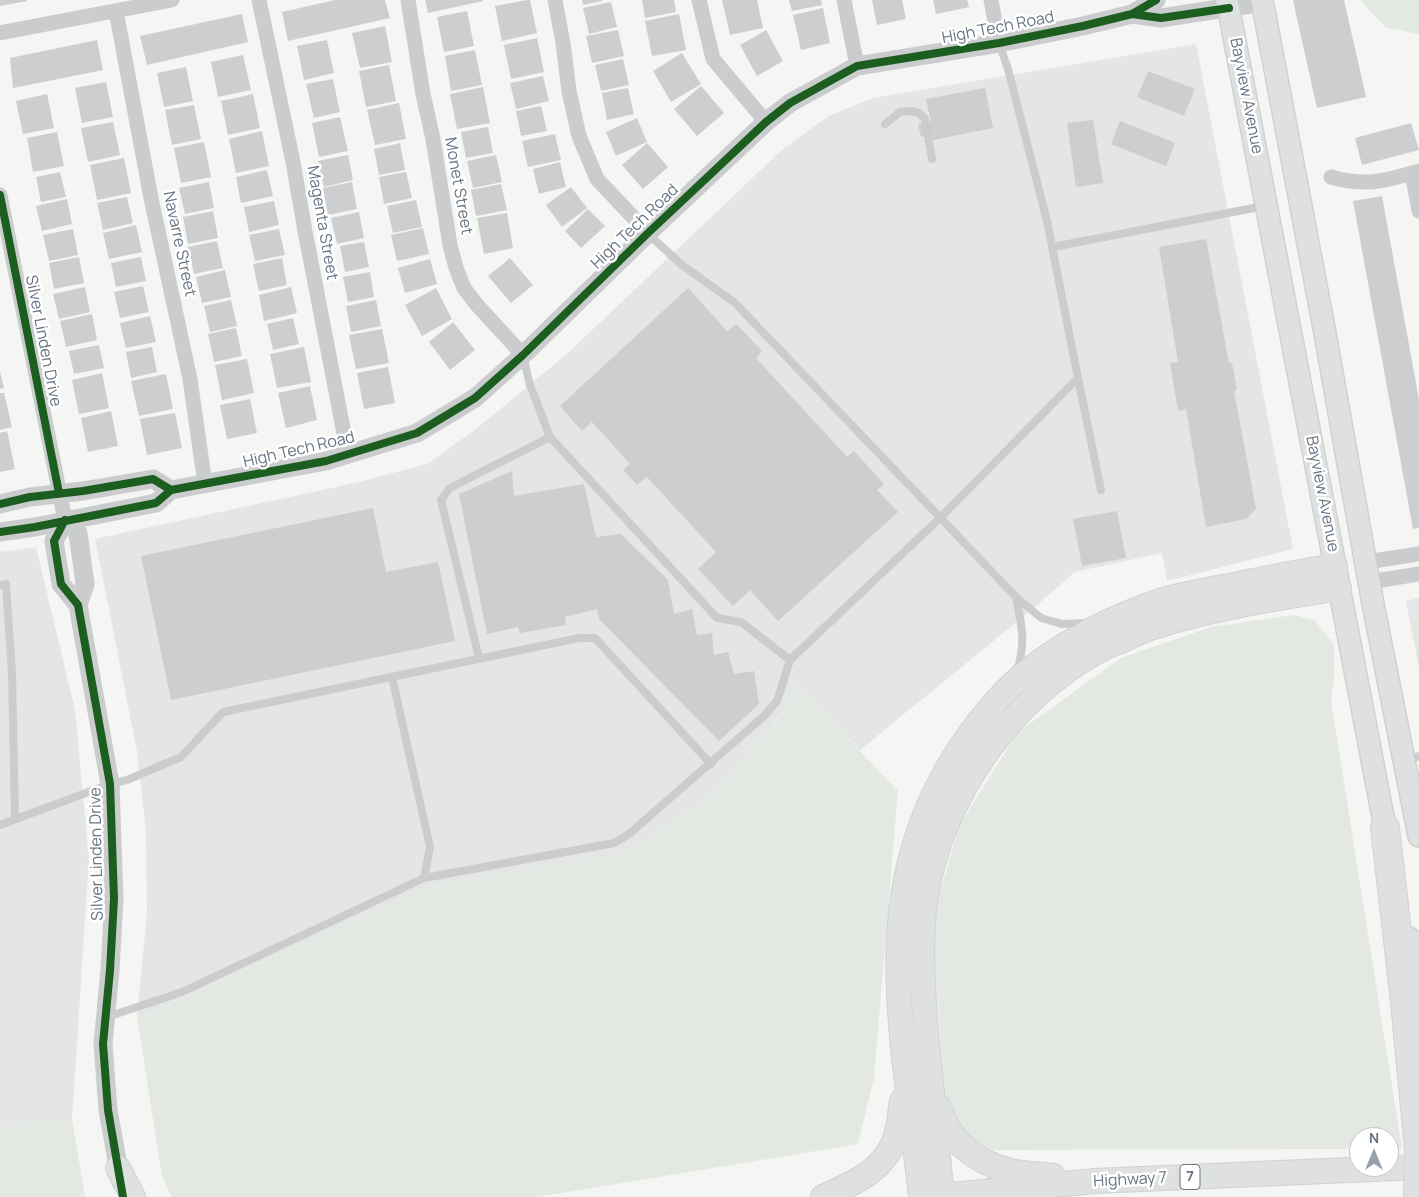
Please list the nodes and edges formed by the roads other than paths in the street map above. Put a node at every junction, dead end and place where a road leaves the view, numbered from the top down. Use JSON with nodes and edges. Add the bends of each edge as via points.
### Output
{"nodes":[{"id":1,"x":172,"y":0,"type":"edge"},
{"id":2,"x":259,"y":0,"type":"edge"},
{"id":3,"x":408,"y":0,"type":"edge"},
{"id":4,"x":555,"y":0,"type":"edge"},
{"id":5,"x":699,"y":0,"type":"edge"},
{"id":6,"x":844,"y":0,"type":"edge"},
{"id":7,"x":991,"y":0,"type":"edge"},
{"id":8,"x":1156,"y":0,"type":"edge"},
{"id":9,"x":1265,"y":1,"type":"edge"},
{"id":10,"x":1228,"y":4,"type":"edge"},
{"id":11,"x":116,"y":11,"type":"junction"},
{"id":12,"x":1132,"y":14,"type":"junction"},
{"id":13,"x":0,"y":33,"type":"edge"},
{"id":14,"x":999,"y":43,"type":"junction"},
{"id":15,"x":857,"y":66,"type":"junction"},
{"id":16,"x":766,"y":122,"type":"junction"},
{"id":17,"x":885,"y":124,"type":"dead end"},
{"id":18,"x":932,"y":159,"type":"dead end"},
{"id":19,"x":1416,"y":172,"type":"edge"},
{"id":20,"x":1330,"y":178,"type":"dead end"},
{"id":21,"x":0,"y":195,"type":"edge"},
{"id":22,"x":1267,"y":206,"type":"junction"},
{"id":23,"x":1419,"y":211,"type":"edge"},
{"id":24,"x":648,"y":233,"type":"junction"},
{"id":25,"x":1052,"y":247,"type":"junction"},
{"id":26,"x":523,"y":355,"type":"junction"},
{"id":27,"x":1078,"y":378,"type":"junction"},
{"id":28,"x":550,"y":437,"type":"junction"},
{"id":29,"x":348,"y":454,"type":"junction"},
{"id":30,"x":206,"y":484,"type":"junction"},
{"id":31,"x":171,"y":490,"type":"junction"},
{"id":32,"x":1101,"y":490,"type":"dead end"},
{"id":33,"x":59,"y":493,"type":"junction"},
{"id":34,"x":0,"y":504,"type":"edge"},
{"id":35,"x":940,"y":518,"type":"junction"},
{"id":36,"x":65,"y":520,"type":"junction"},
{"id":37,"x":0,"y":532,"type":"edge"},
{"id":38,"x":1419,"y":554,"type":"edge"},
{"id":39,"x":1368,"y":572,"type":"junction"},
{"id":40,"x":1419,"y":574,"type":"edge"},
{"id":41,"x":1337,"y":577,"type":"junction"},
{"id":42,"x":0,"y":585,"type":"edge"},
{"id":43,"x":1016,"y":597,"type":"junction"},
{"id":44,"x":1107,"y":622,"type":"junction"},
{"id":45,"x":479,"y":658,"type":"junction"},
{"id":46,"x":790,"y":660,"type":"junction"},
{"id":47,"x":392,"y":677,"type":"junction"},
{"id":48,"x":1014,"y":682,"type":"junction"},
{"id":49,"x":1412,"y":758,"type":"edge"},
{"id":50,"x":711,"y":764,"type":"junction"},
{"id":51,"x":110,"y":784,"type":"junction"},
{"id":52,"x":15,"y":819,"type":"junction"},
{"id":53,"x":0,"y":825,"type":"edge"},
{"id":54,"x":1385,"y":828,"type":"junction"},
{"id":55,"x":1419,"y":836,"type":"edge"},
{"id":56,"x":424,"y":878,"type":"junction"},
{"id":57,"x":1419,"y":980,"type":"edge"},
{"id":58,"x":106,"y":1017,"type":"junction"},
{"id":59,"x":918,"y":1069,"type":"junction"},
{"id":60,"x":1419,"y":1149,"type":"edge"},
{"id":61,"x":1419,"y":1167,"type":"edge"},
{"id":62,"x":118,"y":1168,"type":"junction"},
{"id":63,"x":1095,"y":1181,"type":"junction"},
{"id":64,"x":123,"y":1197,"type":"edge"},
{"id":65,"x":133,"y":1197,"type":"edge"},
{"id":66,"x":823,"y":1197,"type":"edge"},
{"id":67,"x":934,"y":1197,"type":"edge"},
{"id":68,"x":1418,"y":1197,"type":"edge"}],
"edges":[{"from":1,"to":11,"type":"street"},
{"from":2,"to":29,"type":"street","name":"Magenta Street"},
{"from":3,"to":26,"type":"street","name":"Monet Street","via":[[456,268],[464,288],[477,305]]},
{"from":4,"to":24,"type":"street","via":[[579,136],[597,179]]},
{"from":5,"to":16,"type":"street","via":[[713,59]]},
{"from":6,"to":15,"type":"street"},
{"from":7,"to":14,"type":"street"},
{"from":8,"to":12,"type":"street","name":"High Tech Road"},
{"from":9,"to":10,"type":"street","name":"High Tech Road"},
{"from":9,"to":39,"type":"main road","name":"Bayview Avenue"},
{"from":10,"to":12,"type":"street","name":"High Tech Road","via":[[1161,18]]},
{"from":10,"to":22,"type":"main road","name":"Bayview Avenue"},
{"from":11,"to":13,"type":"street"},
{"from":11,"to":30,"type":"street","name":"Navarre Street","via":[[151,198],[190,379]]},
{"from":12,"to":14,"type":"street","name":"High Tech Road"},
{"from":14,"to":15,"type":"street","name":"High Tech Road"},
{"from":14,"to":25,"type":"lane"},
{"from":15,"to":16,"type":"street","name":"High Tech Road","via":[[790,103]]},
{"from":16,"to":24,"type":"street","name":"High Tech Road"},
{"from":17,"to":18,"type":"lane","via":[[900,112],[919,113],[925,119]]},
{"from":19,"to":20,"type":"street","via":[[1364,183]]},
{"from":19,"to":23,"type":"street"},
{"from":21,"to":33,"type":"street","name":"Silver Linden Drive"},
{"from":22,"to":25,"type":"lane"},
{"from":22,"to":41,"type":"main road","name":"Bayview Avenue"},
{"from":24,"to":26,"type":"street","name":"High Tech Road"},
{"from":24,"to":35,"type":"lane","via":[[682,265],[735,303]]},
{"from":25,"to":27,"type":"lane"},
{"from":26,"to":28,"type":"lane","via":[[530,385]]},
{"from":26,"to":29,"type":"street","name":"High Tech Road","via":[[475,398],[417,433]]},
{"from":27,"to":32,"type":"lane"},
{"from":27,"to":35,"type":"lane"},
{"from":28,"to":45,"type":"lane","via":[[450,488],[441,500]]},
{"from":28,"to":46,"type":"lane","via":[[717,618],[741,622]]},
{"from":29,"to":30,"type":"street","name":"High Tech Road"},
{"from":30,"to":31,"type":"street","name":"High Tech Road"},
{"from":31,"to":33,"type":"street","via":[[153,479]]},
{"from":31,"to":36,"type":"street","name":"High Tech Road","via":[[156,503]]},
{"from":33,"to":34,"type":"street"},
{"from":33,"to":36,"type":"street","name":"Silver Linden Drive"},
{"from":35,"to":43,"type":"lane"},
{"from":35,"to":46,"type":"lane"},
{"from":36,"to":37,"type":"street","name":"High Tech Road"},
{"from":36,"to":51,"type":"street","name":"Silver Linden Drive","via":[[78,533],[85,584],[78,605]]},
{"from":38,"to":39,"type":"street"},
{"from":39,"to":40,"type":"street"},
{"from":39,"to":41,"type":"main road"},
{"from":39,"to":49,"type":"main road","name":"Bayview Avenue"},
{"from":41,"to":44,"type":"main road","via":[[1201,591],[1148,604]]},
{"from":41,"to":54,"type":"main road","name":"Bayview Avenue"},
{"from":41,"to":59,"type":"main road","via":[[1151,627],[1097,651],[1051,683],[1014,718],[983,757],[954,804],[938,848],[926,903],[922,952],[924,1003]]},
{"from":42,"to":52,"type":"lane","via":[[6,584],[12,673]]},
{"from":43,"to":44,"type":"lane","via":[[1041,618],[1062,624]]},
{"from":43,"to":48,"type":"lane","via":[[1023,632],[1022,653]]},
{"from":44,"to":48,"type":"main road","via":[[1075,638]]},
{"from":45,"to":47,"type":"lane"},
{"from":45,"to":50,"type":"lane","via":[[579,638],[595,638]]},
{"from":46,"to":50,"type":"lane","via":[[777,701]]},
{"from":47,"to":51,"type":"lane","via":[[223,712],[181,757]]},
{"from":47,"to":56,"type":"lane","via":[[430,847]]},
{"from":48,"to":59,"type":"main road","via":[[960,746],[939,780],[911,856],[899,937],[899,984]]},
{"from":49,"to":55,"type":"main road","name":"Bayview Avenue"},
{"from":50,"to":56,"type":"lane","via":[[614,843]]},
{"from":51,"to":52,"type":"lane"},
{"from":51,"to":58,"type":"street","name":"Silver Linden Drive","via":[[114,899]]},
{"from":52,"to":53,"type":"lane"},
{"from":54,"to":57,"type":"main road","name":"Bayview Avenue"},
{"from":54,"to":60,"type":"highway"},
{"from":56,"to":58,"type":"lane","via":[[182,992]]},
{"from":58,"to":62,"type":"street","name":"Silver Linden Drive","via":[[103,1044],[108,1110]]},
{"from":59,"to":63,"type":"main road","via":[[947,1128],[955,1139],[981,1160],[1007,1170]]},
{"from":59,"to":66,"type":"main road","via":[[898,1132],[883,1162],[858,1181]]},
{"from":59,"to":67,"type":"main road"},
{"from":60,"to":68,"type":"highway","bridge":true},
{"from":61,"to":63,"type":"main road","name":"Highway 7","number":"7"},
{"from":62,"to":64,"type":"street","name":"Silver Linden Drive"},
{"from":62,"to":65,"type":"main road"},
{"from":63,"to":67,"type":"main road","name":"Highway 7","number":"7"}]}
